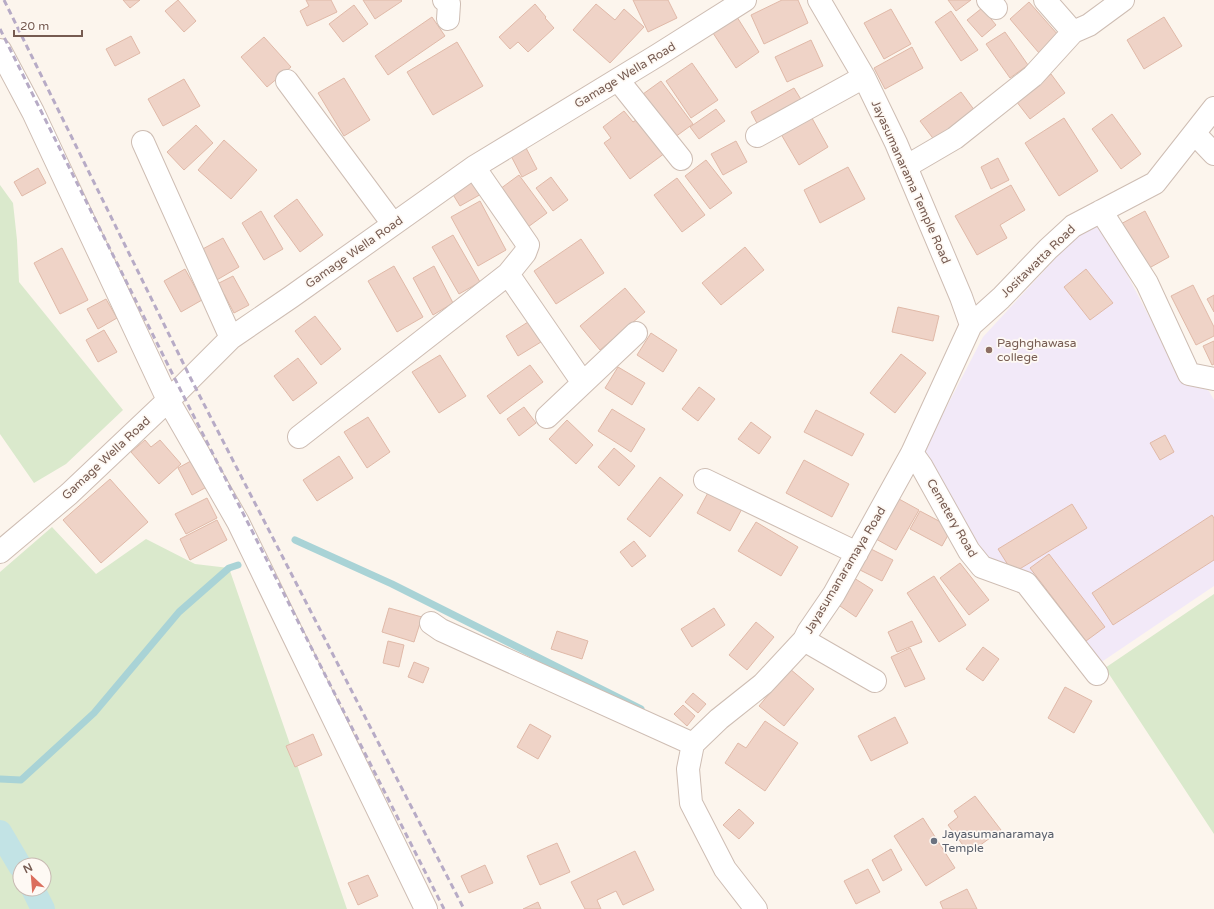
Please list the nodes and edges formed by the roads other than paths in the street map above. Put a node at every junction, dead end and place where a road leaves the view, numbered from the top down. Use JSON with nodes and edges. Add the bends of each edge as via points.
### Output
{"nodes":[{"id":1,"x":745,"y":0,"type":"edge"},
{"id":2,"x":819,"y":0,"type":"edge"},
{"id":3,"x":1045,"y":0,"type":"edge"},
{"id":4,"x":1123,"y":0,"type":"edge"},
{"id":5,"x":1073,"y":32,"type":"junction"},
{"id":6,"x":0,"y":50,"type":"edge"},
{"id":7,"x":864,"y":77,"type":"junction"},
{"id":8,"x":618,"y":80,"type":"junction"},
{"id":9,"x":287,"y":81,"type":"dead end"},
{"id":10,"x":1214,"y":108,"type":"edge"},
{"id":11,"x":1195,"y":134,"type":"junction"},
{"id":12,"x":757,"y":136,"type":"dead end"},
{"id":13,"x":143,"y":142,"type":"dead end"},
{"id":14,"x":1214,"y":154,"type":"edge"},
{"id":15,"x":681,"y":159,"type":"dead end"},
{"id":16,"x":907,"y":166,"type":"junction"},
{"id":17,"x":474,"y":167,"type":"junction"},
{"id":18,"x":1101,"y":211,"type":"junction"},
{"id":19,"x":393,"y":224,"type":"junction"},
{"id":20,"x":508,"y":274,"type":"junction"},
{"id":21,"x":971,"y":325,"type":"junction"},
{"id":22,"x":636,"y":333,"type":"dead end"},
{"id":23,"x":231,"y":338,"type":"junction"},
{"id":24,"x":1214,"y":379,"type":"edge"},
{"id":25,"x":583,"y":383,"type":"junction"},
{"id":26,"x":168,"y":400,"type":"junction"},
{"id":27,"x":547,"y":417,"type":"dead end"},
{"id":28,"x":299,"y":437,"type":"dead end"},
{"id":29,"x":912,"y":453,"type":"junction"},
{"id":30,"x":705,"y":480,"type":"dead end"},
{"id":31,"x":0,"y":552,"type":"edge"},
{"id":32,"x":857,"y":553,"type":"junction"},
{"id":33,"x":431,"y":623,"type":"dead end"},
{"id":34,"x":804,"y":640,"type":"junction"},
{"id":35,"x":1097,"y":674,"type":"dead end"},
{"id":36,"x":875,"y":682,"type":"dead end"},
{"id":37,"x":693,"y":744,"type":"junction"},
{"id":38,"x":426,"y":909,"type":"edge"},
{"id":39,"x":756,"y":909,"type":"edge"}],
"edges":[{"from":1,"to":8,"type":"street","name":"Gamage Wella Road"},
{"from":2,"to":7,"type":"street","name":"Jayasumanarama Temple Road"},
{"from":3,"to":5,"type":"street"},
{"from":4,"to":5,"type":"street","via":[[1089,25]]},
{"from":5,"to":16,"type":"street","via":[[1033,76],[955,138]]},
{"from":6,"to":26,"type":"street","via":[[33,112]]},
{"from":7,"to":12,"type":"street"},
{"from":7,"to":16,"type":"street","name":"Jayasumanarama Temple Road"},
{"from":8,"to":15,"type":"street"},
{"from":8,"to":17,"type":"street","name":"Gamage Wella Road"},
{"from":9,"to":19,"type":"street"},
{"from":10,"to":11,"type":"street","name":"Jositawatta Road"},
{"from":11,"to":14,"type":"street"},
{"from":11,"to":18,"type":"street","name":"Jositawatta Road","via":[[1155,183]]},
{"from":13,"to":23,"type":"street"},
{"from":16,"to":21,"type":"street","name":"Jayasumanarama Temple Road"},
{"from":17,"to":19,"type":"street","name":"Gamage Wella Road"},
{"from":17,"to":20,"type":"street","via":[[528,245],[525,253]]},
{"from":18,"to":21,"type":"street","name":"Jositawatta Road","via":[[1073,226]]},
{"from":18,"to":24,"type":"street","via":[[1148,283],[1189,374]]},
{"from":19,"to":23,"type":"street","name":"Gamage Wella Road"},
{"from":20,"to":25,"type":"street"},
{"from":20,"to":28,"type":"street"},
{"from":21,"to":29,"type":"street","name":"Jayasumanaramaya Road"},
{"from":22,"to":25,"type":"street"},
{"from":23,"to":26,"type":"street","name":"Gamage Wella Road"},
{"from":25,"to":27,"type":"street"},
{"from":26,"to":31,"type":"street","name":"Gamage Wella Road","via":[[69,494]]},
{"from":26,"to":38,"type":"street","via":[[238,522]]},
{"from":29,"to":32,"type":"street","name":"Jayasumanaramaya Road"},
{"from":29,"to":35,"type":"street","name":"Cemetery Road","via":[[969,551],[982,567],[1026,583]]},
{"from":30,"to":32,"type":"street"},
{"from":32,"to":34,"type":"street","name":"Jayasumanaramaya Road"},
{"from":33,"to":37,"type":"street","via":[[441,630]]},
{"from":34,"to":36,"type":"street"},
{"from":34,"to":37,"type":"street","name":"Jayasumanaramaya Road","via":[[763,684]]},
{"from":37,"to":39,"type":"street","via":[[688,769],[692,803],[725,869]]}]}
